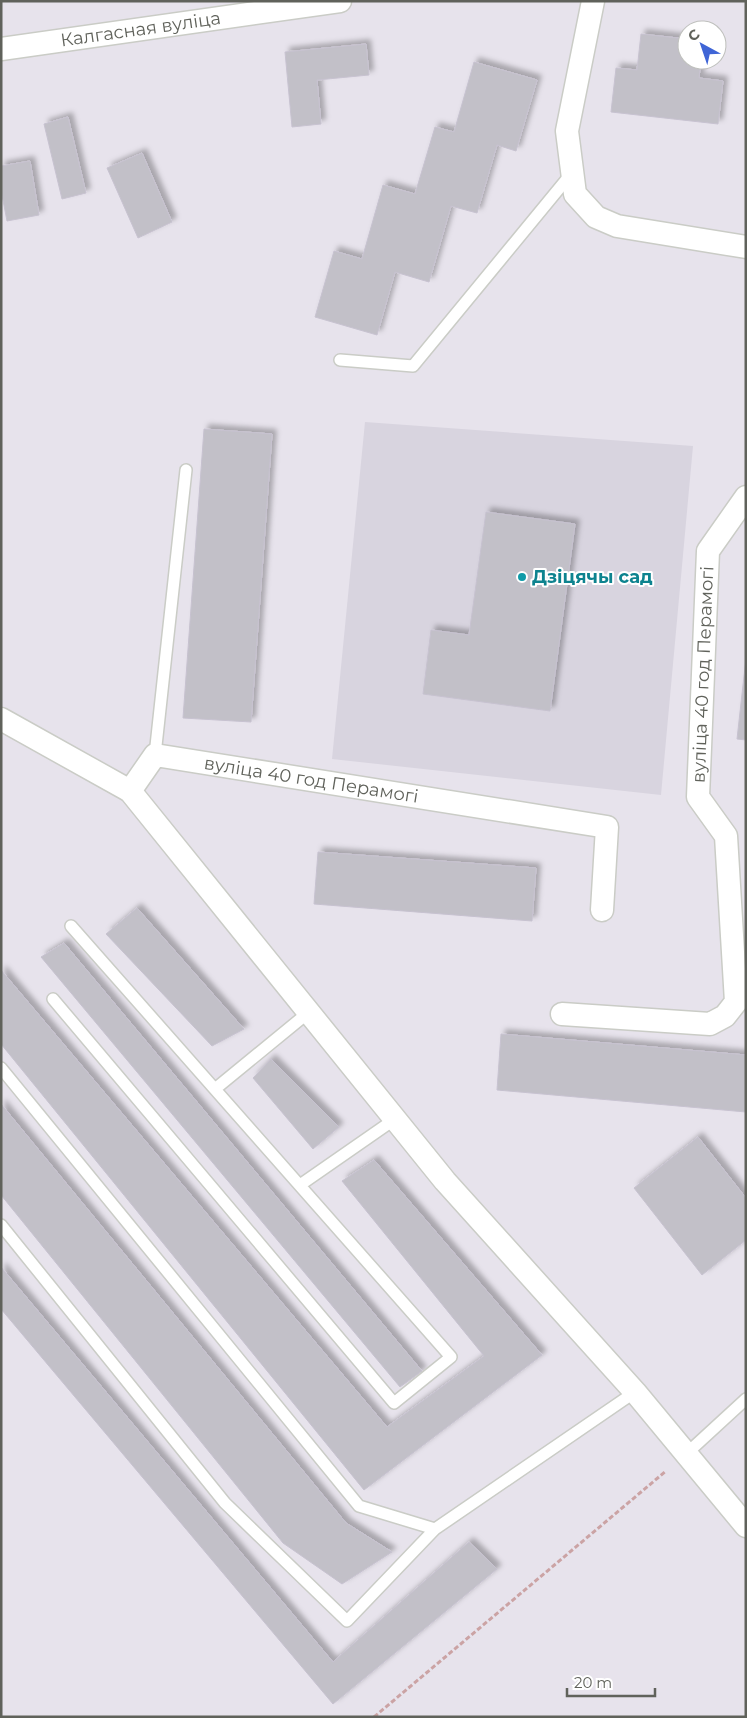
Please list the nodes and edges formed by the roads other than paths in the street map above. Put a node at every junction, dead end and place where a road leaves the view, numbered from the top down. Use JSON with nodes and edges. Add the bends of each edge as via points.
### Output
{"nodes":[{"id":1,"x":340,"y":1,"type":"edge"},
{"id":2,"x":593,"y":1,"type":"edge"},
{"id":3,"x":1,"y":49,"type":"edge"},
{"id":4,"x":572,"y":172,"type":"junction"},
{"id":5,"x":746,"y":247,"type":"edge"},
{"id":6,"x":340,"y":360,"type":"dead end"},
{"id":7,"x":186,"y":470,"type":"dead end"},
{"id":8,"x":746,"y":496,"type":"edge"},
{"id":9,"x":1,"y":719,"type":"edge"},
{"id":10,"x":155,"y":755,"type":"junction"},
{"id":11,"x":130,"y":791,"type":"junction"},
{"id":12,"x":602,"y":910,"type":"dead end"},
{"id":13,"x":71,"y":926,"type":"dead end"},
{"id":14,"x":53,"y":1000,"type":"dead end"},
{"id":15,"x":309,"y":1012,"type":"junction"},
{"id":16,"x":562,"y":1014,"type":"dead end"},
{"id":17,"x":1,"y":1068,"type":"edge"},
{"id":18,"x":215,"y":1089,"type":"junction"},
{"id":19,"x":395,"y":1119,"type":"junction"},
{"id":20,"x":300,"y":1185,"type":"junction"},
{"id":21,"x":1,"y":1225,"type":"edge"},
{"id":22,"x":635,"y":1392,"type":"junction"},
{"id":23,"x":746,"y":1400,"type":"edge"},
{"id":24,"x":686,"y":1455,"type":"junction"},
{"id":25,"x":746,"y":1526,"type":"edge"},
{"id":26,"x":435,"y":1529,"type":"junction"}],
"edges":[{"from":1,"to":3,"type":"street","name":"Калгасная вуліца"},
{"from":2,"to":4,"type":"street","via":[[567,131]]},
{"from":4,"to":5,"type":"street","via":[[575,194],[596,217],[617,226]]},
{"from":4,"to":6,"type":"lane","via":[[413,366]]},
{"from":7,"to":10,"type":"lane"},
{"from":8,"to":16,"type":"street","name":"вуліца 40 год Перамогі","via":[[708,552],[698,797],[726,836],[736,1002],[725,1016],[710,1024]]},
{"from":9,"to":11,"type":"street"},
{"from":10,"to":11,"type":"street"},
{"from":10,"to":12,"type":"street","name":"вуліца 40 год Перамогі","via":[[607,827]]},
{"from":11,"to":15,"type":"street"},
{"from":13,"to":18,"type":"lane"},
{"from":14,"to":20,"type":"lane","via":[[394,1403],[451,1357]]},
{"from":15,"to":18,"type":"lane"},
{"from":15,"to":19,"type":"street"},
{"from":17,"to":26,"type":"lane","via":[[358,1506]]},
{"from":18,"to":20,"type":"lane"},
{"from":19,"to":20,"type":"lane"},
{"from":19,"to":22,"type":"street","via":[[445,1181]]},
{"from":21,"to":26,"type":"lane","via":[[224,1503],[347,1621]]},
{"from":22,"to":24,"type":"street"},
{"from":22,"to":26,"type":"lane"},
{"from":23,"to":24,"type":"lane"},
{"from":24,"to":25,"type":"street"}]}
